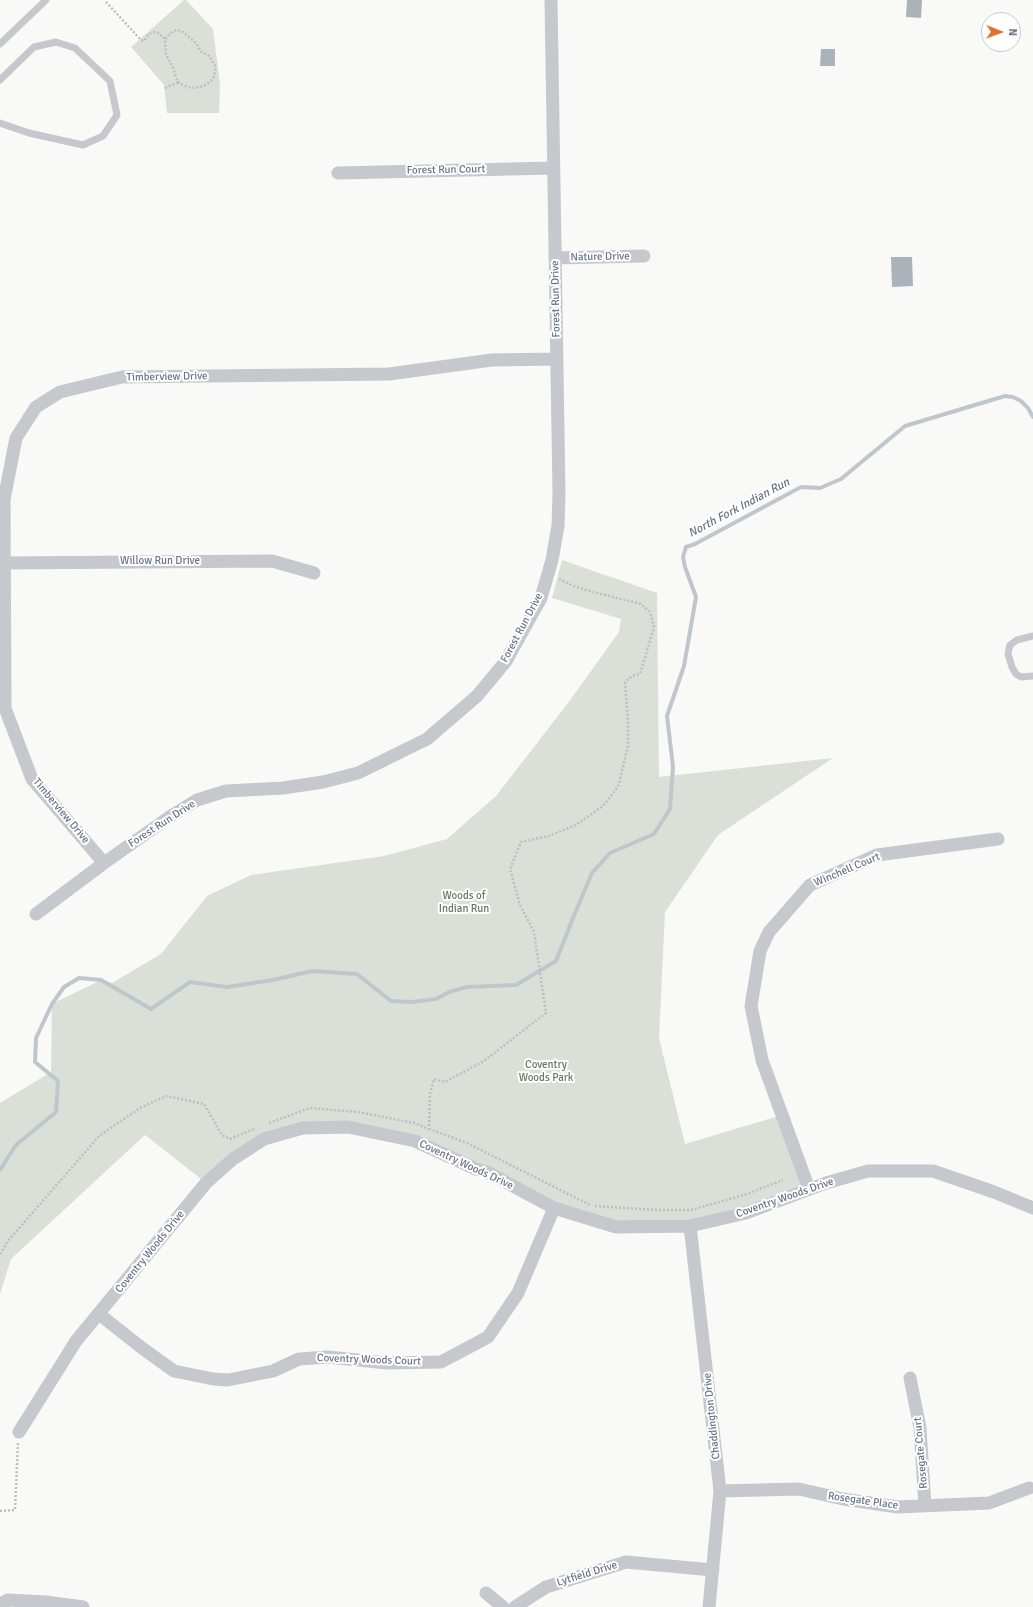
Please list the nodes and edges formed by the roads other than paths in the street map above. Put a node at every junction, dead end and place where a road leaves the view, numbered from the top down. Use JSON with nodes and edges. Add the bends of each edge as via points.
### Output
{"nodes":[{"id":1,"x":46,"y":0,"type":"edge"},
{"id":2,"x":551,"y":0,"type":"edge"},
{"id":3,"x":0,"y":44,"type":"edge"},
{"id":4,"x":0,"y":80,"type":"edge"},
{"id":5,"x":0,"y":123,"type":"edge"},
{"id":6,"x":554,"y":168,"type":"junction"},
{"id":7,"x":338,"y":173,"type":"dead end"},
{"id":8,"x":644,"y":256,"type":"dead end"},
{"id":9,"x":555,"y":258,"type":"junction"},
{"id":10,"x":557,"y":359,"type":"junction"},
{"id":11,"x":4,"y":563,"type":"junction"},
{"id":12,"x":314,"y":573,"type":"dead end"},
{"id":13,"x":1033,"y":636,"type":"edge"},
{"id":14,"x":1033,"y":676,"type":"edge"},
{"id":15,"x":998,"y":839,"type":"dead end"},
{"id":16,"x":104,"y":863,"type":"junction"},
{"id":17,"x":36,"y":914,"type":"dead end"},
{"id":18,"x":810,"y":1189,"type":"junction"},
{"id":19,"x":554,"y":1208,"type":"junction"},
{"id":20,"x":1033,"y":1208,"type":"edge"},
{"id":21,"x":690,"y":1226,"type":"junction"},
{"id":22,"x":99,"y":1314,"type":"junction"},
{"id":23,"x":910,"y":1378,"type":"dead end"},
{"id":24,"x":19,"y":1432,"type":"road end"},
{"id":25,"x":1028,"y":1488,"type":"dead end"},
{"id":26,"x":720,"y":1491,"type":"junction"},
{"id":27,"x":925,"y":1506,"type":"junction"},
{"id":28,"x":713,"y":1570,"type":"junction"},
{"id":29,"x":486,"y":1593,"type":"dead end"},
{"id":30,"x":0,"y":1604,"type":"edge"},
{"id":31,"x":84,"y":1607,"type":"edge"},
{"id":32,"x":503,"y":1607,"type":"edge"},
{"id":33,"x":515,"y":1607,"type":"edge"},
{"id":34,"x":709,"y":1607,"type":"edge"}],
"edges":[{"from":1,"to":3,"type":"lane"},
{"from":2,"to":6,"type":"street","name":"Forest Run Drive"},
{"from":4,"to":5,"type":"lane","via":[[34,47],[56,42],[75,48],[110,82],[117,115],[103,136],[83,145],[29,133]]},
{"from":6,"to":7,"type":"street","name":"Forest Run Court"},
{"from":6,"to":9,"type":"street","name":"Forest Run Drive"},
{"from":8,"to":9,"type":"street","name":"Nature Drive"},
{"from":9,"to":10,"type":"street","name":"Forest Run Drive"},
{"from":10,"to":11,"type":"street","name":"Timberview Drive","via":[[492,360],[389,374],[122,377],[60,392],[36,407],[16,438],[4,500]]},
{"from":10,"to":16,"type":"street","name":"Forest Run Drive","via":[[558,526],[547,574],[541,598],[506,661],[477,696],[428,739],[358,773],[283,788],[226,791],[197,800]]},
{"from":11,"to":12,"type":"street","name":"Willow Run Drive","via":[[272,561]]},
{"from":11,"to":16,"type":"street","name":"Timberview Drive","via":[[5,708],[32,779]]},
{"from":13,"to":14,"type":"lane","via":[[1017,640],[1010,646],[1008,654],[1016,674],[1021,677]]},
{"from":15,"to":18,"type":"street","name":"Winchell Court","via":[[877,855],[810,885],[769,932],[760,951],[751,1006],[762,1060]]},
{"from":16,"to":17,"type":"street","name":"Forest Run Drive"},
{"from":18,"to":20,"type":"street","name":"Coventry Woods Drive","via":[[868,1171],[933,1170]]},
{"from":18,"to":21,"type":"street","name":"Coventry Woods Drive","via":[[746,1213]]},
{"from":19,"to":21,"type":"street","name":"Coventry Woods Drive","via":[[616,1226]]},
{"from":19,"to":22,"type":"street","name":"Coventry Woods Drive","via":[[487,1172],[415,1141],[348,1127],[303,1128],[264,1139],[233,1159],[206,1183]]},
{"from":19,"to":22,"type":"street","name":"Coventry Woods Court","via":[[518,1293],[488,1337],[441,1362],[387,1363],[328,1357],[299,1359],[273,1371],[228,1380],[213,1379],[174,1371]]},
{"from":21,"to":26,"type":"street","name":"Chaddington Drive"},
{"from":22,"to":24,"type":"street","name":"Coventry Woods Drive","via":[[76,1341]]},
{"from":23,"to":27,"type":"street","name":"Rosegate Court","via":[[920,1428]]},
{"from":25,"to":27,"type":"street","name":"Rosegate Place","via":[[989,1503]]},
{"from":26,"to":27,"type":"street","name":"Rosegate Place","via":[[799,1490],[898,1507]]},
{"from":26,"to":28,"type":"street","name":"Chaddington Drive"},
{"from":28,"to":33,"type":"street","name":"Lytfield Drive","via":[[626,1562],[546,1587]]},
{"from":28,"to":34,"type":"street","name":"Chaddington Drive"},
{"from":29,"to":32,"type":"street"},
{"from":30,"to":31,"type":"street","via":[[8,1600]]}]}
